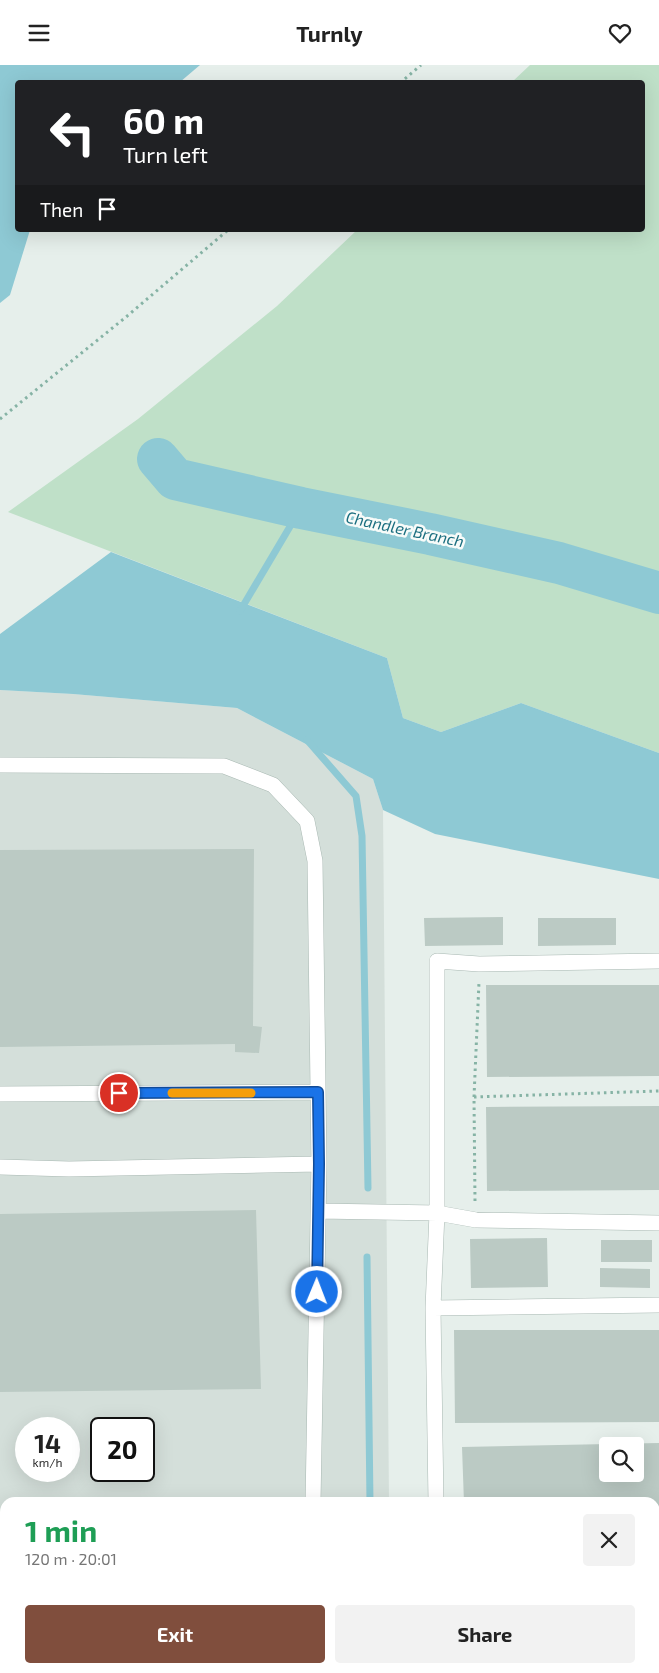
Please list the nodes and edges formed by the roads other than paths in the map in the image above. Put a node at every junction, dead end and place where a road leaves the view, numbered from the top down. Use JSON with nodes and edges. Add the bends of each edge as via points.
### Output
{"nodes":[{"id":1,"x":0,"y":765,"type":"edge"},
{"id":2,"x":659,"y":961,"type":"edge"},
{"id":3,"x":318,"y":1092,"type":"junction"},
{"id":4,"x":0,"y":1094,"type":"edge"},
{"id":5,"x":319,"y":1164,"type":"junction"},
{"id":6,"x":0,"y":1167,"type":"edge"},
{"id":7,"x":319,"y":1211,"type":"junction"},
{"id":8,"x":437,"y":1213,"type":"junction"},
{"id":9,"x":659,"y":1223,"type":"edge"},
{"id":10,"x":659,"y":1305,"type":"edge"},
{"id":11,"x":434,"y":1308,"type":"junction"},
{"id":12,"x":313,"y":1497,"type":"edge"},
{"id":13,"x":436,"y":1497,"type":"edge"}],
"edges":[{"from":1,"to":3,"type":"street","via":[[224,766],[272,785],[307,821],[315,861]]},
{"from":2,"to":8,"type":"street","via":[[479,964],[437,961]]},
{"from":3,"to":4,"type":"street"},
{"from":3,"to":5,"type":"street"},
{"from":5,"to":6,"type":"street","via":[[69,1169]]},
{"from":5,"to":7,"type":"street"},
{"from":7,"to":8,"type":"street"},
{"from":7,"to":12,"type":"street"},
{"from":8,"to":9,"type":"street","via":[[476,1220]]},
{"from":8,"to":11,"type":"street"},
{"from":10,"to":11,"type":"street"},
{"from":11,"to":13,"type":"street"}]}
